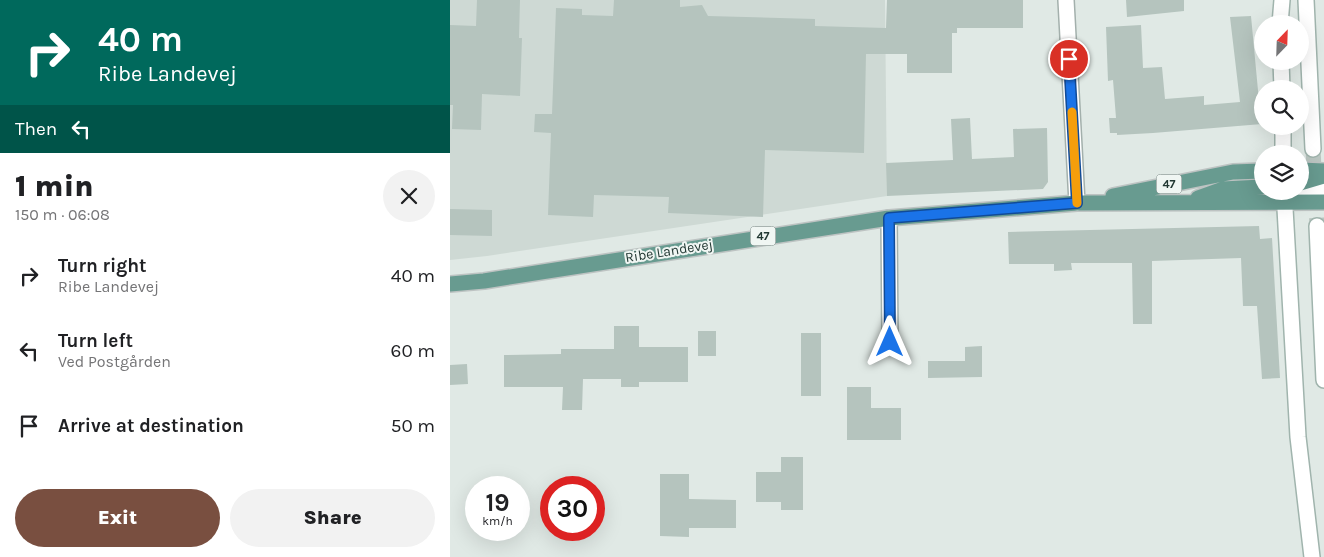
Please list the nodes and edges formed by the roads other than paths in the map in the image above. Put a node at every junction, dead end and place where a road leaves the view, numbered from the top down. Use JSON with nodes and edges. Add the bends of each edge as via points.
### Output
{"nodes":[{"id":1,"x":1066,"y":0,"type":"edge"},
{"id":2,"x":1282,"y":0,"type":"edge"},
{"id":3,"x":1306,"y":0,"type":"edge"},
{"id":4,"x":1281,"y":15,"type":"edge"},
{"id":5,"x":1313,"y":149,"type":"tunnel mouth"},
{"id":6,"x":1309,"y":170,"type":"edge"},
{"id":7,"x":1254,"y":171,"type":"edge"},
{"id":8,"x":1324,"y":171,"type":"edge"},
{"id":9,"x":1324,"y":176,"type":"edge"},
{"id":10,"x":1309,"y":180,"type":"edge"},
{"id":11,"x":1254,"y":188,"type":"edge"},
{"id":12,"x":1324,"y":191,"type":"edge"},
{"id":13,"x":1309,"y":193,"type":"edge"},
{"id":14,"x":1254,"y":198,"type":"edge"},
{"id":15,"x":1284,"y":200,"type":"edge"},
{"id":16,"x":1309,"y":200,"type":"edge"},
{"id":17,"x":1187,"y":202,"type":"junction"},
{"id":18,"x":1324,"y":202,"type":"edge"},
{"id":19,"x":1077,"y":203,"type":"junction"},
{"id":20,"x":889,"y":218,"type":"junction"},
{"id":21,"x":1317,"y":226,"type":"tunnel mouth"},
{"id":22,"x":450,"y":284,"type":"edge"},
{"id":23,"x":890,"y":342,"type":"dead end"},
{"id":24,"x":1324,"y":380,"type":"edge"},
{"id":25,"x":1312,"y":557,"type":"edge"}],
"edges":[{"from":1,"to":19,"type":"main road"},
{"from":2,"to":4,"type":"main road"},
{"from":3,"to":5,"type":"main road"},
{"from":6,"to":8,"type":"main road"},
{"from":7,"to":19,"type":"main road","name":"Ribe Landevej","number":"47"},
{"from":9,"to":10,"type":"main road"},
{"from":11,"to":17,"type":"main road","via":[[1223,189]]},
{"from":12,"to":13,"type":"main road"},
{"from":14,"to":17,"type":"main road","name":"Ribe Landevej","number":"47"},
{"from":15,"to":25,"type":"main road","via":[[1298,437]]},
{"from":16,"to":18,"type":"main road","name":"Ribe Landevej","number":"47"},
{"from":17,"to":19,"type":"main road","name":"Ribe Landevej","number":"47"},
{"from":19,"to":20,"type":"main road","name":"Ribe Landevej","number":"47"},
{"from":20,"to":22,"type":"main road","name":"Ribe Landevej","number":"47"},
{"from":20,"to":23,"type":"main road"},
{"from":21,"to":24,"type":"main road"}]}
